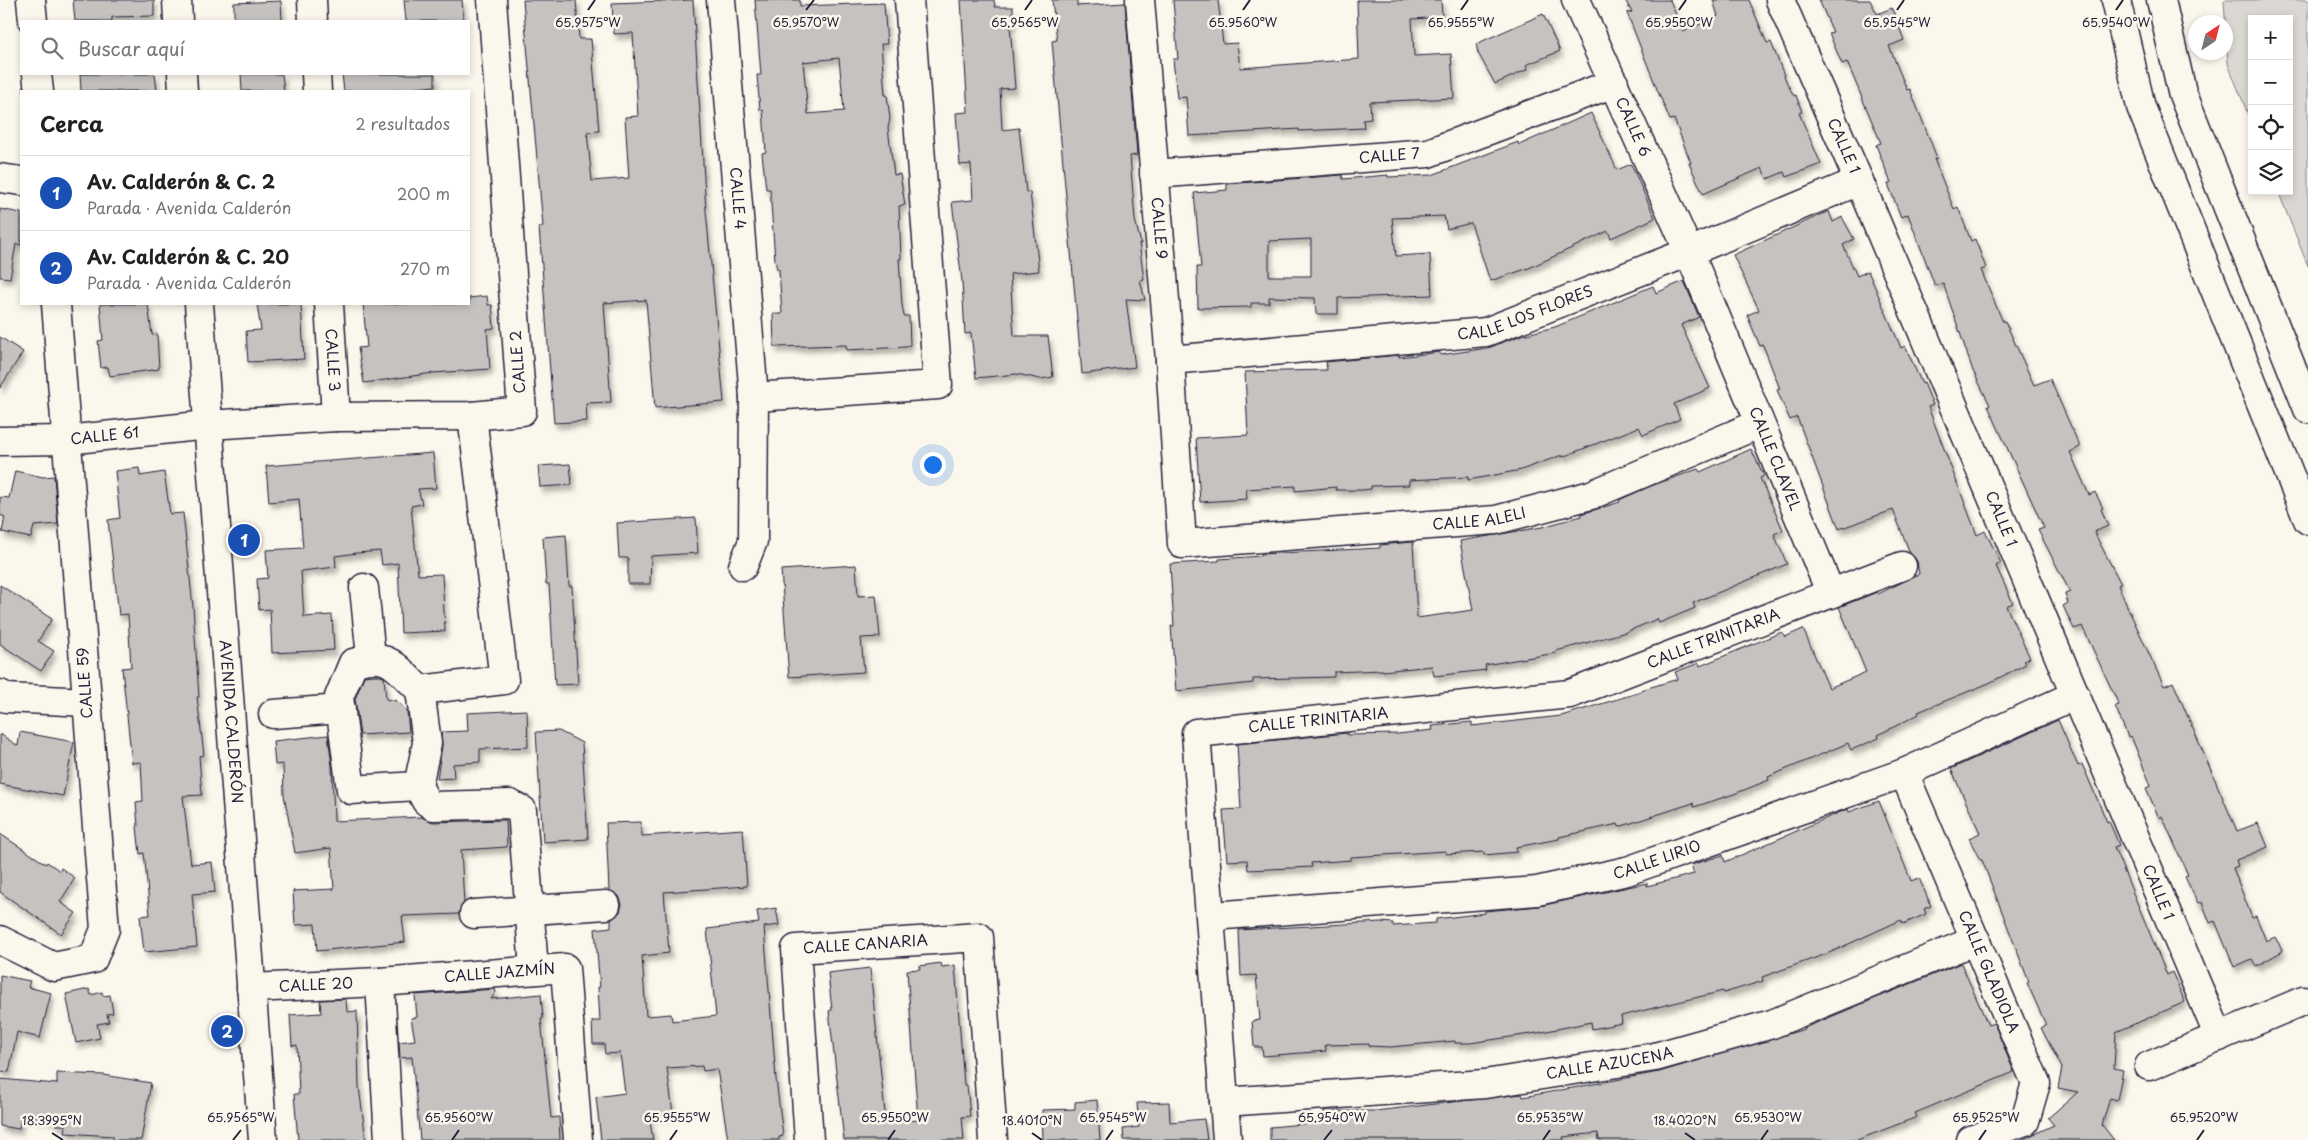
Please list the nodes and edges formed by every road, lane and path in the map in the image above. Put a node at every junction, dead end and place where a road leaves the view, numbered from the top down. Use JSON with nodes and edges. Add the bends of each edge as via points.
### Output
{"nodes":[{"id":1,"x":31,"y":0,"type":"edge"},
{"id":2,"x":177,"y":0,"type":"edge"},
{"id":3,"x":312,"y":0,"type":"edge"},
{"id":4,"x":492,"y":0,"type":"edge"},
{"id":5,"x":721,"y":0,"type":"edge"},
{"id":6,"x":909,"y":0,"type":"edge"},
{"id":7,"x":1140,"y":0,"type":"edge"},
{"id":8,"x":1576,"y":0,"type":"edge"},
{"id":9,"x":1780,"y":0,"type":"edge"},
{"id":10,"x":2116,"y":0,"type":"edge"},
{"id":11,"x":2162,"y":0,"type":"edge"},
{"id":12,"x":33,"y":20,"type":"edge"},
{"id":13,"x":178,"y":20,"type":"edge"},
{"id":14,"x":313,"y":20,"type":"edge"},
{"id":15,"x":38,"y":75,"type":"edge"},
{"id":16,"x":182,"y":75,"type":"edge"},
{"id":17,"x":316,"y":75,"type":"edge"},
{"id":18,"x":1614,"y":83,"type":"junction"},
{"id":19,"x":39,"y":90,"type":"edge"},
{"id":20,"x":183,"y":90,"type":"edge"},
{"id":21,"x":317,"y":90,"type":"edge"},
{"id":22,"x":1154,"y":174,"type":"junction"},
{"id":23,"x":0,"y":178,"type":"edge"},
{"id":24,"x":20,"y":180,"type":"edge"},
{"id":25,"x":1859,"y":181,"type":"junction"},
{"id":26,"x":1689,"y":252,"type":"junction"},
{"id":27,"x":56,"y":305,"type":"edge"},
{"id":28,"x":199,"y":305,"type":"edge"},
{"id":29,"x":329,"y":305,"type":"edge"},
{"id":30,"x":1170,"y":360,"type":"junction"},
{"id":31,"x":754,"y":397,"type":"junction"},
{"id":32,"x":2308,"y":408,"type":"edge"},
{"id":33,"x":472,"y":416,"type":"junction"},
{"id":34,"x":336,"y":417,"type":"junction"},
{"id":35,"x":1759,"y":424,"type":"junction"},
{"id":36,"x":208,"y":425,"type":"junction"},
{"id":37,"x":66,"y":440,"type":"junction"},
{"id":38,"x":0,"y":441,"type":"edge"},
{"id":39,"x":2308,"y":520,"type":"edge"},
{"id":40,"x":1182,"y":544,"type":"joint"},
{"id":41,"x":743,"y":566,"type":"dead end"},
{"id":42,"x":1902,"y":566,"type":"dead end"},
{"id":43,"x":364,"y":588,"type":"dead end"},
{"id":44,"x":1831,"y":594,"type":"junction"},
{"id":45,"x":371,"y":658,"type":"junction"},
{"id":46,"x":420,"y":690,"type":"junction"},
{"id":47,"x":0,"y":694,"type":"edge"},
{"id":48,"x":2075,"y":696,"type":"junction"},
{"id":49,"x":86,"y":702,"type":"junction"},
{"id":50,"x":341,"y":709,"type":"junction"},
{"id":51,"x":273,"y":714,"type":"dead end"},
{"id":52,"x":1904,"y":773,"type":"junction"},
{"id":53,"x":418,"y":786,"type":"junction"},
{"id":54,"x":606,"y":905,"type":"dead end"},
{"id":55,"x":530,"y":910,"type":"junction"},
{"id":56,"x":474,"y":914,"type":"dead end"},
{"id":57,"x":1212,"y":916,"type":"junction"},
{"id":58,"x":0,"y":940,"type":"edge"},
{"id":59,"x":1976,"y":940,"type":"junction"},
{"id":60,"x":534,"y":970,"type":"junction"},
{"id":61,"x":380,"y":982,"type":"junction"},
{"id":62,"x":251,"y":988,"type":"junction"},
{"id":63,"x":2304,"y":1001,"type":"dead end"},
{"id":64,"x":2219,"y":1037,"type":"junction"},
{"id":65,"x":2149,"y":1066,"type":"dead end"},
{"id":66,"x":1224,"y":1102,"type":"junction"},
{"id":67,"x":263,"y":1140,"type":"edge"},
{"id":68,"x":389,"y":1140,"type":"edge"},
{"id":69,"x":578,"y":1140,"type":"edge"},
{"id":70,"x":809,"y":1140,"type":"edge"},
{"id":71,"x":993,"y":1140,"type":"edge"},
{"id":72,"x":1227,"y":1140,"type":"edge"},
{"id":73,"x":1972,"y":1140,"type":"edge"}],
"edges":[{"from":1,"to":12,"type":"street"},
{"from":2,"to":13,"type":"street"},
{"from":3,"to":14,"type":"street"},
{"from":4,"to":33,"type":"street","name":"CALLE 2","via":[[522,411]]},
{"from":5,"to":31,"type":"street","name":"CALLE 4"},
{"from":6,"to":31,"type":"street","via":[[938,385]]},
{"from":7,"to":22,"type":"street","name":"CALLE 9"},
{"from":8,"to":18,"type":"street","name":"CALLE 6"},
{"from":9,"to":25,"type":"street","name":"CALLE 1"},
{"from":10,"to":39,"type":"street","via":[[2141,108]]},
{"from":11,"to":32,"type":"street","via":[[2182,92]]},
{"from":15,"to":19,"type":"street"},
{"from":16,"to":20,"type":"street"},
{"from":17,"to":21,"type":"street"},
{"from":18,"to":22,"type":"street","name":"CALLE 7","via":[[1428,153]]},
{"from":18,"to":26,"type":"street","name":"CALLE 6"},
{"from":22,"to":30,"type":"street","name":"CALLE 9"},
{"from":23,"to":24,"type":"street"},
{"from":25,"to":26,"type":"street","name":"CALLE LOS FLORES"},
{"from":25,"to":48,"type":"street","name":"CALLE 1"},
{"from":26,"to":30,"type":"street","name":"CALLE LOS FLORES","via":[[1486,332]]},
{"from":26,"to":35,"type":"street","name":"CALLE CLAVEL"},
{"from":27,"to":37,"type":"street","name":"CALLE 59"},
{"from":28,"to":36,"type":"street","name":"AVENIDA CALDERÓN"},
{"from":29,"to":34,"type":"street","name":"CALLE 3"},
{"from":30,"to":40,"type":"street","name":"CALLE 9"},
{"from":31,"to":41,"type":"street","name":"CALLE 4","via":[[753,541]]},
{"from":33,"to":34,"type":"street","name":"CALLE 2"},
{"from":33,"to":46,"type":"street","via":[[504,680]]},
{"from":34,"to":36,"type":"street","name":"CALLE 2"},
{"from":35,"to":40,"type":"street","name":"CALLE ALELI","via":[[1591,495],[1496,520]]},
{"from":35,"to":44,"type":"street","name":"CALLE CLAVEL"},
{"from":36,"to":37,"type":"street","name":"CALLE 61"},
{"from":36,"to":62,"type":"street","name":"AVENIDA CALDERÓN"},
{"from":37,"to":38,"type":"street","name":"CALLE 61"},
{"from":37,"to":49,"type":"street","name":"CALLE 59"},
{"from":42,"to":44,"type":"street"},
{"from":43,"to":45,"type":"street"},
{"from":44,"to":57,"type":"street","name":"CALLE TRINITARIA","via":[[1570,694],[1196,733]]},
{"from":45,"to":46,"type":"street","via":[[389,661]]},
{"from":45,"to":50,"type":"street","via":[[353,663],[339,697]]},
{"from":46,"to":53,"type":"street","via":[[427,743]]},
{"from":47,"to":49,"type":"street","via":[[6,698]]},
{"from":48,"to":52,"type":"street","name":"CALLE LIRIO"},
{"from":48,"to":64,"type":"street","name":"CALLE 1"},
{"from":49,"to":58,"type":"street","name":"CALLE 59","via":[[105,929],[93,959],[54,966]]},
{"from":50,"to":51,"type":"street"},
{"from":50,"to":53,"type":"street","via":[[351,790]]},
{"from":52,"to":57,"type":"street","name":"CALLE LIRIO","via":[[1627,871],[1537,891]]},
{"from":52,"to":59,"type":"street","name":"CALLE GLADIOLA"},
{"from":53,"to":55,"type":"street","via":[[426,801],[433,806],[510,804],[522,810]]},
{"from":54,"to":55,"type":"street"},
{"from":55,"to":56,"type":"street"},
{"from":55,"to":60,"type":"street"},
{"from":57,"to":66,"type":"street","name":"CALLE TRINITARIA"},
{"from":59,"to":66,"type":"street","name":"CALLE AZUCENA","via":[[1772,1024],[1655,1056],[1485,1084]]},
{"from":59,"to":73,"type":"street","name":"CALLE GLADIOLA","via":[[2036,1083],[2025,1121]]},
{"from":60,"to":61,"type":"street","name":"CALLE JAZMÍN"},
{"from":60,"to":69,"type":"street","name":"CALLE JAZMÍN","via":[[565,968]]},
{"from":61,"to":62,"type":"street","name":"CALLE 20"},
{"from":61,"to":68,"type":"street"},
{"from":62,"to":67,"type":"street","name":"AVENIDA CALDERÓN"},
{"from":63,"to":64,"type":"street"},
{"from":64,"to":65,"type":"street"},
{"from":66,"to":72,"type":"street","name":"CALLE TRINITARIA"},
{"from":70,"to":71,"type":"street","name":"CALLE CANARIA","via":[[796,949],[979,938]]}]}
